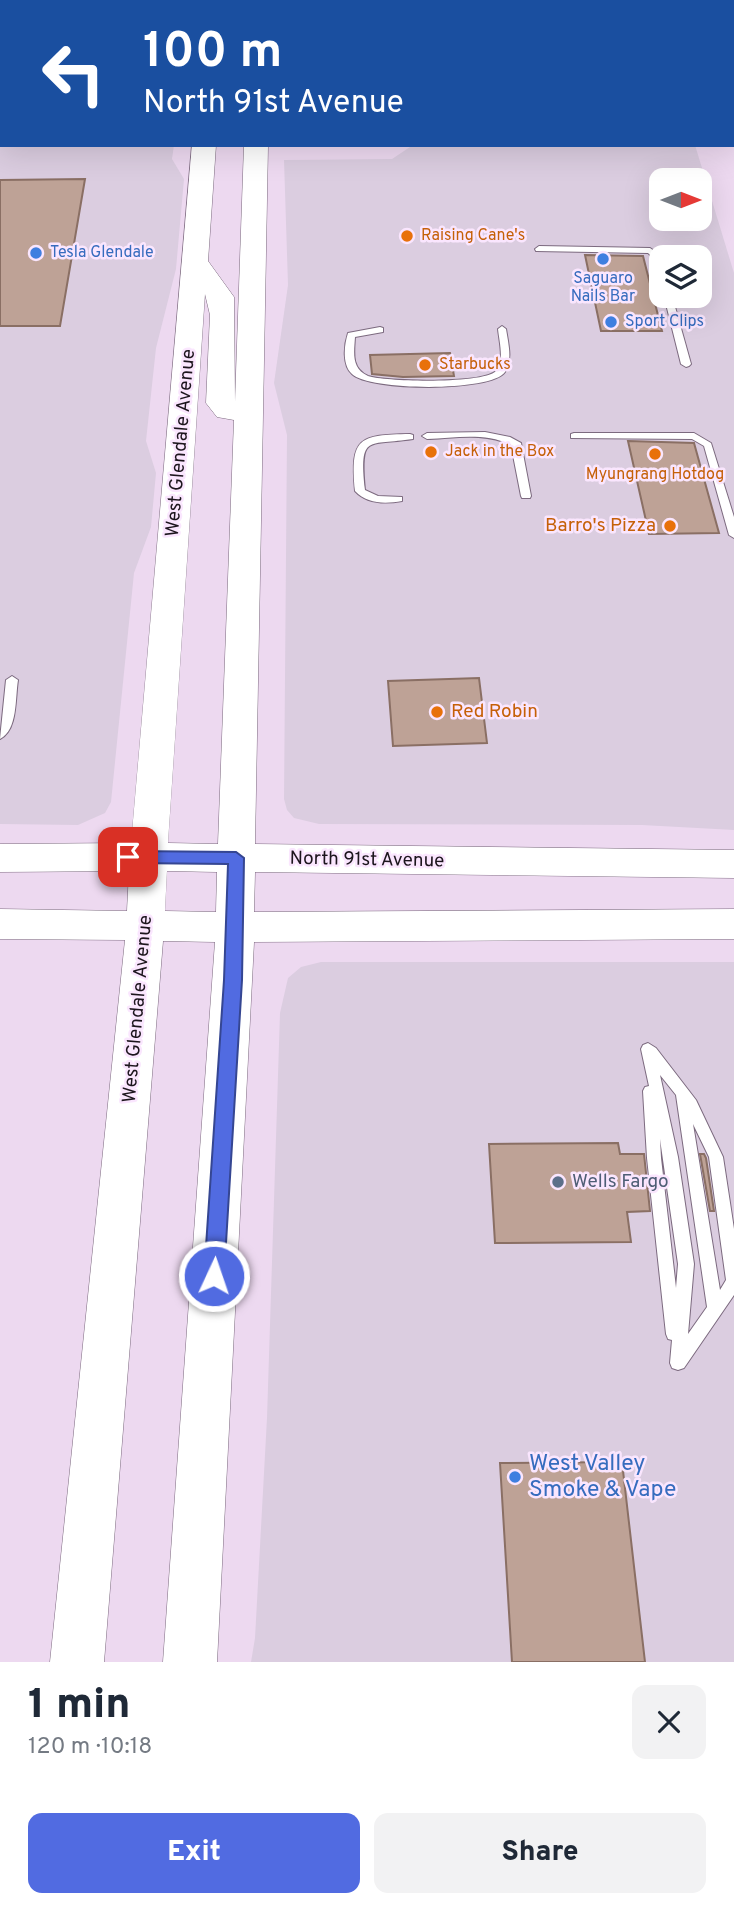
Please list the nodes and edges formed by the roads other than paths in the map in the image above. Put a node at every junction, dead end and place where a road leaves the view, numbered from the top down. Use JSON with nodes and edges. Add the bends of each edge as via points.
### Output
{"nodes":[{"id":1,"x":204,"y":147,"type":"edge"},
{"id":2,"x":256,"y":147,"type":"edge"},
{"id":3,"x":539,"y":249,"type":"dead end"},
{"id":4,"x":649,"y":251,"type":"edge"},
{"id":5,"x":195,"y":261,"type":"junction"},
{"id":6,"x":671,"y":308,"type":"edge"},
{"id":7,"x":502,"y":329,"type":"dead end"},
{"id":8,"x":380,"y":330,"type":"dead end"},
{"id":9,"x":686,"y":364,"type":"dead end"},
{"id":10,"x":248,"y":412,"type":"junction"},
{"id":11,"x":427,"y":436,"type":"dead end"},
{"id":12,"x":574,"y":436,"type":"dead end"},
{"id":13,"x":410,"y":437,"type":"dead end"},
{"id":14,"x":526,"y":496,"type":"dead end"},
{"id":15,"x":398,"y":499,"type":"dead end"},
{"id":16,"x":734,"y":535,"type":"edge"},
{"id":17,"x":12,"y":680,"type":"dead end"},
{"id":18,"x":0,"y":735,"type":"edge"},
{"id":19,"x":149,"y":857,"type":"junction"},
{"id":20,"x":0,"y":858,"type":"edge"},
{"id":21,"x":236,"y":858,"type":"junction"},
{"id":22,"x":734,"y":864,"type":"edge"},
{"id":23,"x":0,"y":924,"type":"edge"},
{"id":24,"x":734,"y":925,"type":"edge"},
{"id":25,"x":145,"y":926,"type":"junction"},
{"id":26,"x":234,"y":927,"type":"junction"},
{"id":27,"x":681,"y":1091,"type":"junction"},
{"id":28,"x":734,"y":1281,"type":"edge"},
{"id":29,"x":715,"y":1307,"type":"junction"},
{"id":30,"x":678,"y":1363,"type":"joint"},
{"id":31,"x":83,"y":1597,"type":"junction"},
{"id":32,"x":77,"y":1662,"type":"edge"},
{"id":33,"x":95,"y":1662,"type":"edge"},
{"id":34,"x":190,"y":1662,"type":"edge"}],
"edges":[{"from":1,"to":5,"type":"main road","name":"West Glendale Avenue"},
{"from":2,"to":10,"type":"main road"},
{"from":3,"to":4,"type":"lane"},
{"from":5,"to":10,"type":"main road","via":[[221,297],[220,403],[227,411]]},
{"from":5,"to":19,"type":"main road","name":"West Glendale Avenue"},
{"from":6,"to":9,"type":"lane"},
{"from":7,"to":8,"type":"lane","via":[[505,360],[500,373],[470,382],[362,379],[350,366],[351,335]]},
{"from":10,"to":21,"type":"main road"},
{"from":11,"to":14,"type":"lane","via":[[507,437],[516,443]]},
{"from":12,"to":16,"type":"lane","via":[[694,436],[708,445]]},
{"from":13,"to":15,"type":"lane","via":[[373,438],[360,447],[360,491],[376,500]]},
{"from":17,"to":18,"type":"lane","via":[[6,727]]},
{"from":19,"to":20,"type":"main road","name":"North 91st Avenue"},
{"from":19,"to":21,"type":"main road","name":"North 91st Avenue"},
{"from":19,"to":25,"type":"main road","name":"West Glendale Avenue"},
{"from":21,"to":22,"type":"main road","name":"North 91st Avenue"},
{"from":21,"to":26,"type":"main road"},
{"from":23,"to":25,"type":"main road"},
{"from":24,"to":26,"type":"main road"},
{"from":25,"to":26,"type":"main road"},
{"from":25,"to":31,"type":"main road","name":"West Glendale Avenue"},
{"from":26,"to":34,"type":"main road"},
{"from":27,"to":28,"type":"lane","via":[[716,1157]]},
{"from":27,"to":29,"type":"lane"},
{"from":27,"to":30,"type":"lane","via":[[648,1049],[654,1158]]},
{"from":28,"to":29,"type":"lane"},
{"from":29,"to":30,"type":"lane"},
{"from":31,"to":32,"type":"main road","name":"West Glendale Avenue"},
{"from":31,"to":33,"type":"main road"}]}
